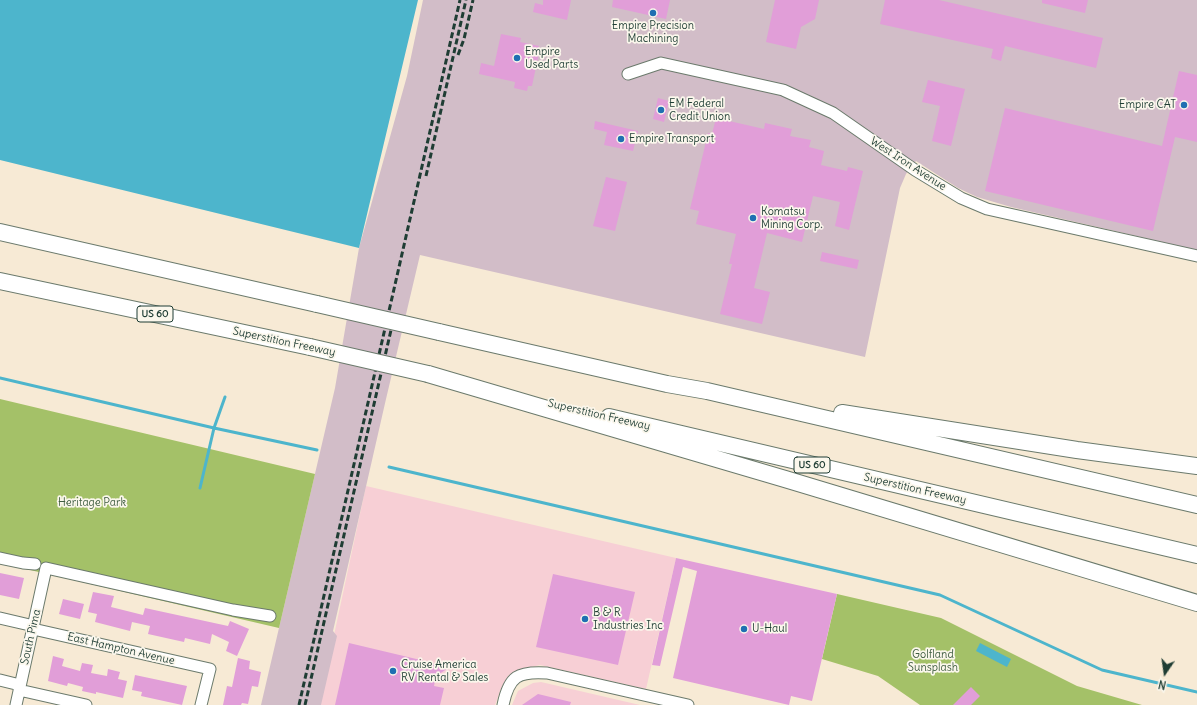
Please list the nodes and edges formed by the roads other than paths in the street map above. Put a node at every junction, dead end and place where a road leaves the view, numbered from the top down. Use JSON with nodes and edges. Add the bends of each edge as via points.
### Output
{"nodes":[{"id":1,"x":628,"y":74,"type":"dead end"},
{"id":2,"x":0,"y":221,"type":"edge"},
{"id":3,"x":0,"y":232,"type":"edge"},
{"id":4,"x":1197,"y":256,"type":"edge"},
{"id":5,"x":195,"y":276,"type":"junction"},
{"id":6,"x":0,"y":281,"type":"edge"},
{"id":7,"x":428,"y":374,"type":"junction"},
{"id":8,"x":706,"y":391,"type":"junction"},
{"id":9,"x":1197,"y":466,"type":"edge"},
{"id":10,"x":1197,"y":505,"type":"edge"},
{"id":11,"x":1197,"y":555,"type":"edge"},
{"id":12,"x":0,"y":558,"type":"edge"},
{"id":13,"x":35,"y":564,"type":"dead end"},
{"id":14,"x":1197,"y":603,"type":"edge"},
{"id":15,"x":270,"y":616,"type":"dead end"},
{"id":16,"x":0,"y":618,"type":"edge"},
{"id":17,"x":33,"y":628,"type":"junction"},
{"id":18,"x":0,"y":680,"type":"edge"},
{"id":19,"x":20,"y":687,"type":"junction"},
{"id":20,"x":16,"y":705,"type":"edge"},
{"id":21,"x":86,"y":705,"type":"edge"},
{"id":22,"x":201,"y":705,"type":"edge"},
{"id":23,"x":503,"y":705,"type":"edge"},
{"id":24,"x":688,"y":705,"type":"edge"}],
"edges":[{"from":1,"to":4,"type":"street","name":"West Iron Avenue","via":[[661,63],[783,90],[833,113],[914,170],[961,198],[987,209]]},
{"from":2,"to":5,"type":"highway"},
{"from":3,"to":5,"type":"highway"},
{"from":5,"to":8,"type":"highway","bridge":true},
{"from":6,"to":7,"type":"highway","name":"Superstition Freeway","number":"US 60","bridge":true},
{"from":7,"to":11,"type":"highway","name":"Superstition Freeway","number":"US 60"},
{"from":7,"to":14,"type":"highway"},
{"from":8,"to":9,"type":"highway","via":[[1077,450]]},
{"from":8,"to":10,"type":"highway"},
{"from":12,"to":13,"type":"street"},
{"from":15,"to":17,"type":"street","name":"South Pima","via":[[46,568]]},
{"from":16,"to":17,"type":"street","name":"East Hampton Avenue"},
{"from":17,"to":19,"type":"street","name":"South Pima"},
{"from":17,"to":22,"type":"street","name":"East Hampton Avenue","via":[[210,669]]},
{"from":18,"to":19,"type":"street"},
{"from":19,"to":20,"type":"street","name":"South Pima"},
{"from":19,"to":21,"type":"street"},
{"from":23,"to":24,"type":"street","via":[[508,686],[519,674],[533,672]]}]}
